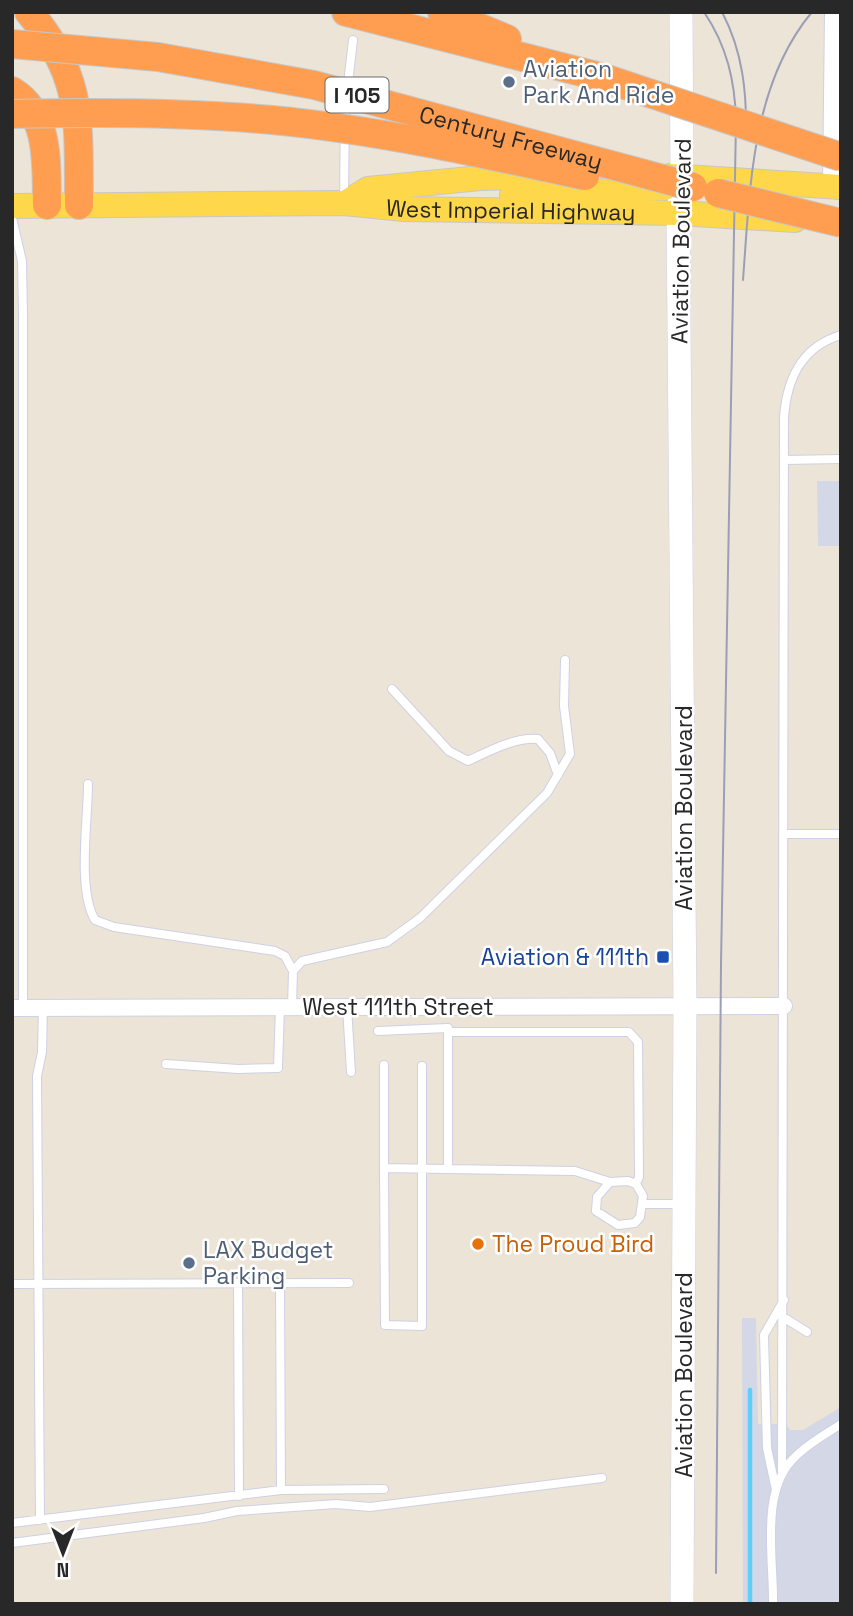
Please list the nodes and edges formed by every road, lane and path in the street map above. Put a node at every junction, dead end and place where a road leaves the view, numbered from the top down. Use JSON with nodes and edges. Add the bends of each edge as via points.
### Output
{"nodes":[{"id":1,"x":29,"y":12,"type":"edge"},
{"id":2,"x":346,"y":12,"type":"edge"},
{"id":3,"x":442,"y":12,"type":"edge"},
{"id":4,"x":681,"y":12,"type":"edge"},
{"id":5,"x":832,"y":12,"type":"edge"},
{"id":6,"x":354,"y":40,"type":"dead end"},
{"id":7,"x":12,"y":44,"type":"edge"},
{"id":8,"x":601,"y":77,"type":"junction"},
{"id":9,"x":12,"y":91,"type":"edge"},
{"id":10,"x":12,"y":114,"type":"edge"},
{"id":11,"x":841,"y":157,"type":"edge"},
{"id":12,"x":688,"y":182,"type":"junction"},
{"id":13,"x":836,"y":187,"type":"edge"},
{"id":14,"x":344,"y":203,"type":"junction"},
{"id":15,"x":47,"y":205,"type":"junction"},
{"id":16,"x":79,"y":205,"type":"junction"},
{"id":17,"x":12,"y":206,"type":"edge"},
{"id":18,"x":404,"y":209,"type":"junction"},
{"id":19,"x":678,"y":213,"type":"junction"},
{"id":20,"x":12,"y":218,"type":"edge"},
{"id":21,"x":841,"y":223,"type":"edge"},
{"id":22,"x":841,"y":335,"type":"edge"},
{"id":23,"x":841,"y":459,"type":"edge"},
{"id":24,"x":784,"y":460,"type":"junction"},
{"id":25,"x":565,"y":660,"type":"dead end"},
{"id":26,"x":392,"y":689,"type":"dead end"},
{"id":27,"x":558,"y":775,"type":"junction"},
{"id":28,"x":89,"y":784,"type":"dead end"},
{"id":29,"x":784,"y":834,"type":"junction"},
{"id":30,"x":841,"y":834,"type":"edge"},
{"id":31,"x":292,"y":971,"type":"junction"},
{"id":32,"x":685,"y":1006,"type":"junction"},
{"id":33,"x":784,"y":1006,"type":"junction"},
{"id":34,"x":43,"y":1007,"type":"junction"},
{"id":35,"x":286,"y":1007,"type":"junction"},
{"id":36,"x":347,"y":1007,"type":"junction"},
{"id":37,"x":449,"y":1007,"type":"junction"},
{"id":38,"x":18,"y":1008,"type":"edge"},
{"id":39,"x":448,"y":1030,"type":"junction"},
{"id":40,"x":379,"y":1031,"type":"dead end"},
{"id":41,"x":166,"y":1064,"type":"dead end"},
{"id":42,"x":384,"y":1065,"type":"dead end"},
{"id":43,"x":422,"y":1066,"type":"dead end"},
{"id":44,"x":351,"y":1072,"type":"dead end"},
{"id":45,"x":384,"y":1168,"type":"junction"},
{"id":46,"x":421,"y":1169,"type":"junction"},
{"id":47,"x":448,"y":1169,"type":"junction"},
{"id":48,"x":610,"y":1182,"type":"junction"},
{"id":49,"x":636,"y":1184,"type":"junction"},
{"id":50,"x":644,"y":1204,"type":"junction"},
{"id":51,"x":685,"y":1204,"type":"junction"},
{"id":52,"x":238,"y":1283,"type":"junction"},
{"id":53,"x":280,"y":1283,"type":"junction"},
{"id":54,"x":348,"y":1283,"type":"dead end"},
{"id":55,"x":12,"y":1284,"type":"edge"},
{"id":56,"x":40,"y":1284,"type":"junction"},
{"id":57,"x":784,"y":1300,"type":"junction"},
{"id":58,"x":783,"y":1317,"type":"junction"},
{"id":59,"x":807,"y":1332,"type":"dead end"},
{"id":60,"x":841,"y":1424,"type":"edge"},
{"id":61,"x":782,"y":1472,"type":"junction"},
{"id":62,"x":602,"y":1478,"type":"dead end"},
{"id":63,"x":384,"y":1489,"type":"dead end"},
{"id":64,"x":281,"y":1490,"type":"junction"},
{"id":65,"x":776,"y":1490,"type":"junction"},
{"id":66,"x":239,"y":1496,"type":"junction"},
{"id":67,"x":40,"y":1520,"type":"junction"},
{"id":68,"x":12,"y":1523,"type":"edge"},
{"id":69,"x":12,"y":1543,"type":"edge"},
{"id":70,"x":682,"y":1604,"type":"edge"},
{"id":71,"x":773,"y":1604,"type":"edge"}],
"edges":[{"from":1,"to":16,"type":"highway","via":[[53,40],[68,73],[78,137]]},
{"from":2,"to":8,"type":"highway"},
{"from":3,"to":8,"type":"highway"},
{"from":4,"to":12,"type":"main road","name":"Aviation Boulevard"},
{"from":5,"to":13,"type":"street"},
{"from":6,"to":14,"type":"lane","via":[[345,110]]},
{"from":7,"to":12,"type":"highway","name":"Century Freeway","number":"I 105","bridge":true,"via":[[158,57],[314,85]]},
{"from":8,"to":11,"type":"highway","bridge":true},
{"from":9,"to":15,"type":"highway","via":[[29,104],[41,127]]},
{"from":10,"to":12,"type":"highway","bridge":true,"via":[[109,112],[271,120],[433,144],[628,185]]},
{"from":12,"to":13,"type":"main road","name":"West Imperial Highway"},
{"from":12,"to":14,"type":"main road","name":"West Imperial Highway","via":[[505,177],[368,190]]},
{"from":12,"to":18,"type":"main road","via":[[666,188],[430,199]]},
{"from":12,"to":19,"type":"main road","name":"Aviation Boulevard"},
{"from":12,"to":21,"type":"highway","name":"Century Freeway","number":"I 105","bridge":true},
{"from":14,"to":16,"type":"main road","name":"West Imperial Highway"},
{"from":14,"to":18,"type":"main road","name":"West Imperial Highway"},
{"from":15,"to":16,"type":"main road","name":"West Imperial Highway"},
{"from":15,"to":17,"type":"main road","name":"West Imperial Highway"},
{"from":18,"to":19,"type":"main road","name":"West Imperial Highway"},
{"from":19,"to":21,"type":"main road","name":"West Imperial Highway"},
{"from":19,"to":32,"type":"main road","name":"Aviation Boulevard"},
{"from":20,"to":38,"type":"lane","via":[[23,261]]},
{"from":22,"to":24,"type":"lane","via":[[803,357],[788,384]]},
{"from":23,"to":24,"type":"lane"},
{"from":24,"to":29,"type":"lane"},
{"from":25,"to":27,"type":"lane","via":[[570,754]]},
{"from":26,"to":27,"type":"lane","via":[[449,751],[468,761],[528,738],[538,739],[550,753]]},
{"from":27,"to":31,"type":"lane","via":[[547,793],[420,918],[387,942],[302,961]]},
{"from":28,"to":31,"type":"lane","via":[[86,878],[95,920],[114,927],[275,951],[285,956]]},
{"from":29,"to":30,"type":"lane"},
{"from":29,"to":33,"type":"lane"},
{"from":31,"to":35,"type":"lane"},
{"from":32,"to":33,"type":"street","name":"West 111th Street"},
{"from":32,"to":37,"type":"street","name":"West 111th Street"},
{"from":32,"to":51,"type":"main road","name":"Aviation Boulevard"},
{"from":33,"to":57,"type":"lane"},
{"from":34,"to":35,"type":"street","name":"West 111th Street"},
{"from":34,"to":38,"type":"street","name":"West 111th Street"},
{"from":34,"to":56,"type":"lane","via":[[37,1076]]},
{"from":35,"to":36,"type":"street","name":"West 111th Street"},
{"from":35,"to":41,"type":"lane","via":[[278,1068]]},
{"from":36,"to":37,"type":"street","name":"West 111th Street"},
{"from":36,"to":44,"type":"lane"},
{"from":37,"to":39,"type":"lane"},
{"from":39,"to":40,"type":"lane"},
{"from":39,"to":47,"type":"lane"},
{"from":39,"to":49,"type":"lane","via":[[629,1032],[635,1036]]},
{"from":42,"to":45,"type":"lane"},
{"from":43,"to":46,"type":"lane"},
{"from":45,"to":46,"type":"lane"},
{"from":45,"to":46,"type":"lane","via":[[384,1325],[422,1326]]},
{"from":46,"to":47,"type":"lane"},
{"from":47,"to":48,"type":"lane","via":[[564,1170]]},
{"from":48,"to":49,"type":"lane"},
{"from":48,"to":50,"type":"lane","via":[[597,1197],[599,1216],[626,1226],[640,1217]]},
{"from":49,"to":50,"type":"lane"},
{"from":50,"to":51,"type":"lane"},
{"from":51,"to":70,"type":"main road","name":"Aviation Boulevard"},
{"from":52,"to":53,"type":"lane"},
{"from":52,"to":56,"type":"lane"},
{"from":52,"to":66,"type":"lane"},
{"from":53,"to":54,"type":"lane"},
{"from":53,"to":64,"type":"lane"},
{"from":55,"to":56,"type":"lane"},
{"from":56,"to":67,"type":"lane"},
{"from":57,"to":58,"type":"lane"},
{"from":57,"to":65,"type":"lane","via":[[764,1335],[767,1448]]},
{"from":58,"to":59,"type":"lane"},
{"from":58,"to":61,"type":"lane"},
{"from":60,"to":61,"type":"lane","via":[[795,1456]]},
{"from":61,"to":65,"type":"lane"},
{"from":62,"to":69,"type":"lane","via":[[379,1506],[336,1504],[236,1511]]},
{"from":63,"to":64,"type":"lane"},
{"from":64,"to":66,"type":"lane"},
{"from":65,"to":71,"type":"lane"},
{"from":66,"to":67,"type":"lane"},
{"from":67,"to":68,"type":"lane"}]}
